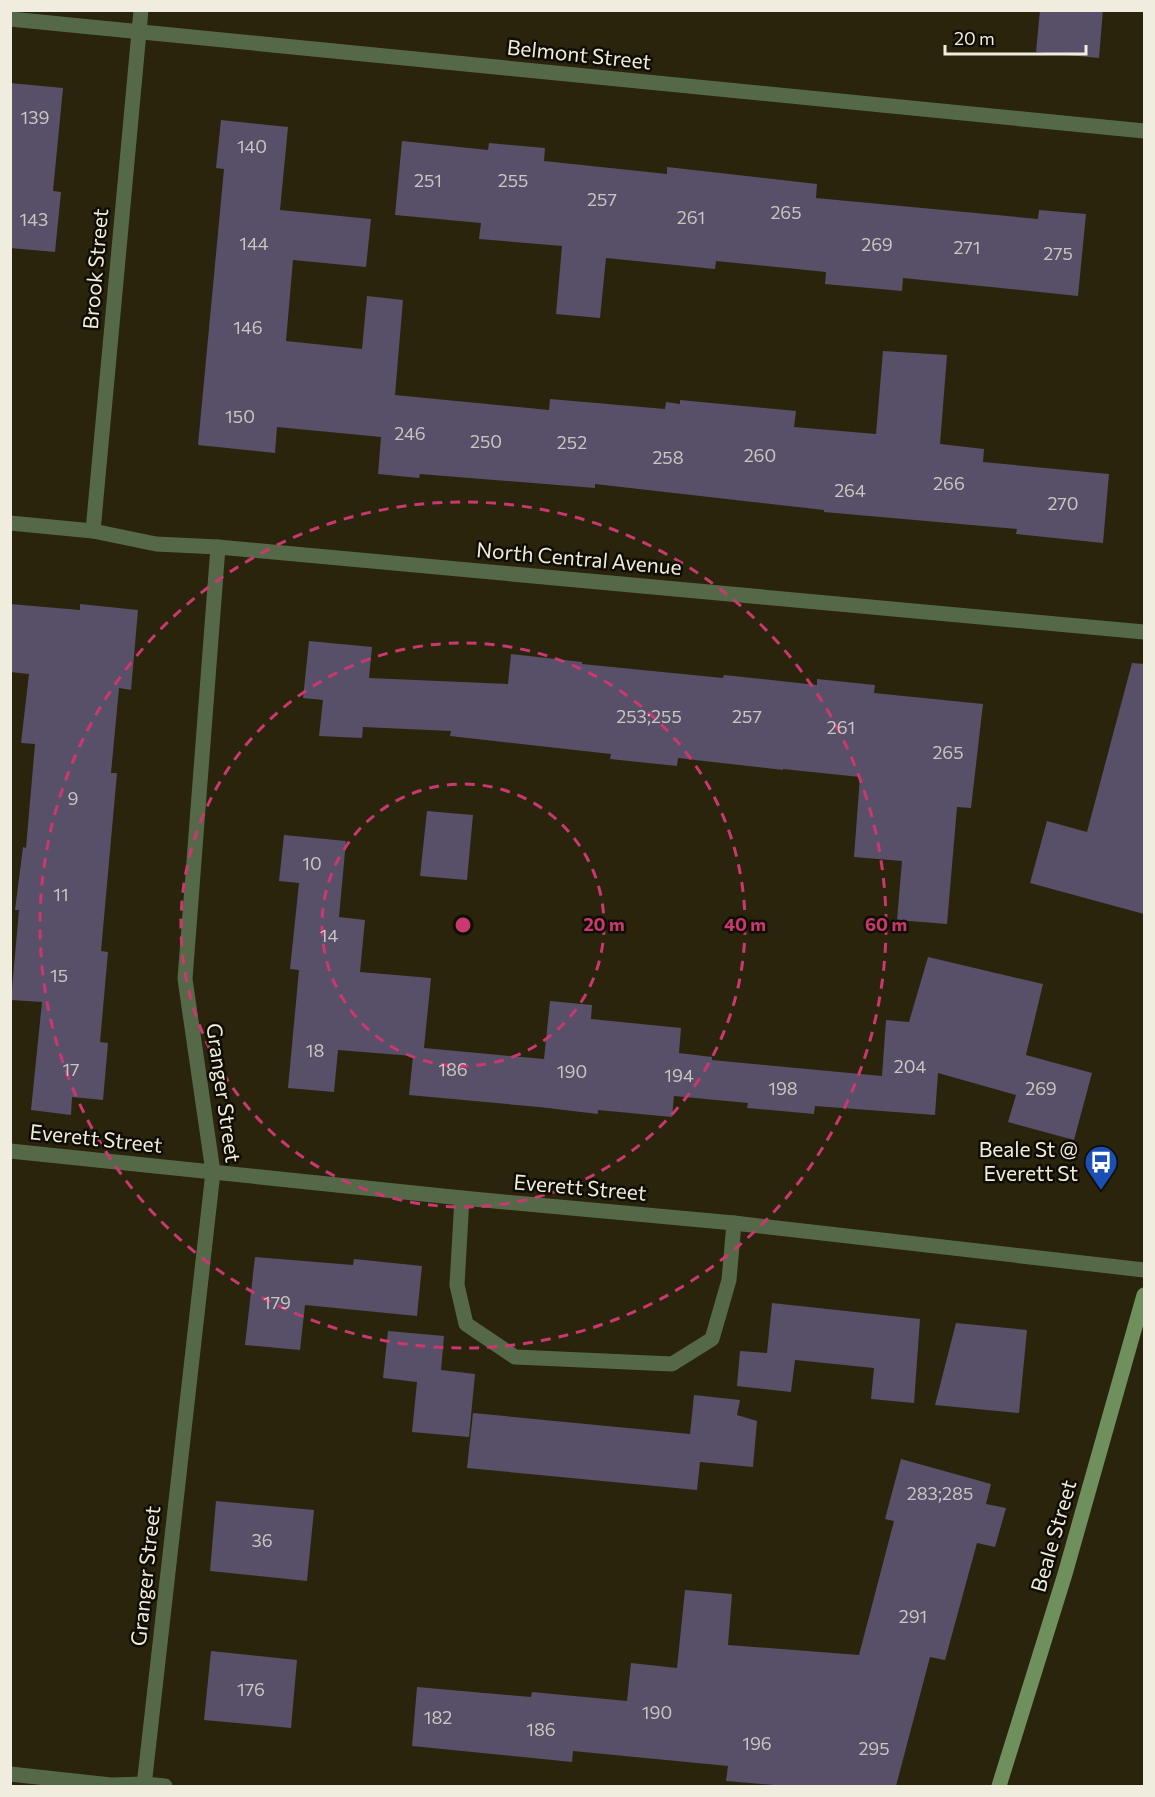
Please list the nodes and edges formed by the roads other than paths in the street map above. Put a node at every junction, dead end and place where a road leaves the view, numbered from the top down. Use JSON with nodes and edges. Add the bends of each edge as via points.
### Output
{"nodes":[{"id":1,"x":141,"y":10,"type":"edge"},
{"id":2,"x":10,"y":20,"type":"edge"},
{"id":3,"x":138,"y":33,"type":"junction"},
{"id":4,"x":1144,"y":131,"type":"edge"},
{"id":5,"x":10,"y":523,"type":"edge"},
{"id":6,"x":93,"y":531,"type":"junction"},
{"id":7,"x":218,"y":547,"type":"junction"},
{"id":8,"x":1144,"y":632,"type":"edge"},
{"id":9,"x":10,"y":1151,"type":"edge"},
{"id":10,"x":213,"y":1172,"type":"junction"},
{"id":11,"x":462,"y":1198,"type":"junction"},
{"id":12,"x":734,"y":1223,"type":"junction"},
{"id":13,"x":1144,"y":1270,"type":"edge"},
{"id":14,"x":1144,"y":1295,"type":"edge"},
{"id":15,"x":10,"y":1774,"type":"edge"},
{"id":16,"x":144,"y":1785,"type":"edge"},
{"id":17,"x":165,"y":1786,"type":"edge"},
{"id":18,"x":999,"y":1786,"type":"edge"}],
"edges":[{"from":1,"to":3,"type":"street","name":"Brook Street"},
{"from":2,"to":3,"type":"street","name":"Belmont Street"},
{"from":3,"to":4,"type":"street","name":"Belmont Street"},
{"from":3,"to":6,"type":"street","name":"Brook Street"},
{"from":5,"to":6,"type":"street","name":"North Central Avenue"},
{"from":6,"to":7,"type":"street","name":"North Central Avenue","via":[[156,544]]},
{"from":7,"to":8,"type":"street","name":"North Central Avenue"},
{"from":7,"to":10,"type":"street","name":"Granger Street","via":[[185,979]]},
{"from":9,"to":10,"type":"street","name":"Everett Street"},
{"from":10,"to":11,"type":"street","name":"Everett Street"},
{"from":10,"to":16,"type":"street","name":"Granger Street"},
{"from":11,"to":12,"type":"street","name":"Everett Street"},
{"from":11,"to":12,"type":"street","via":[[457,1285],[466,1324],[515,1357],[672,1364],[712,1338],[729,1280]]},
{"from":12,"to":13,"type":"street","name":"Everett Street"},
{"from":14,"to":18,"type":"main road","name":"Beale Street","via":[[1065,1574]]},
{"from":15,"to":16,"type":"street"},
{"from":16,"to":17,"type":"street"}]}
